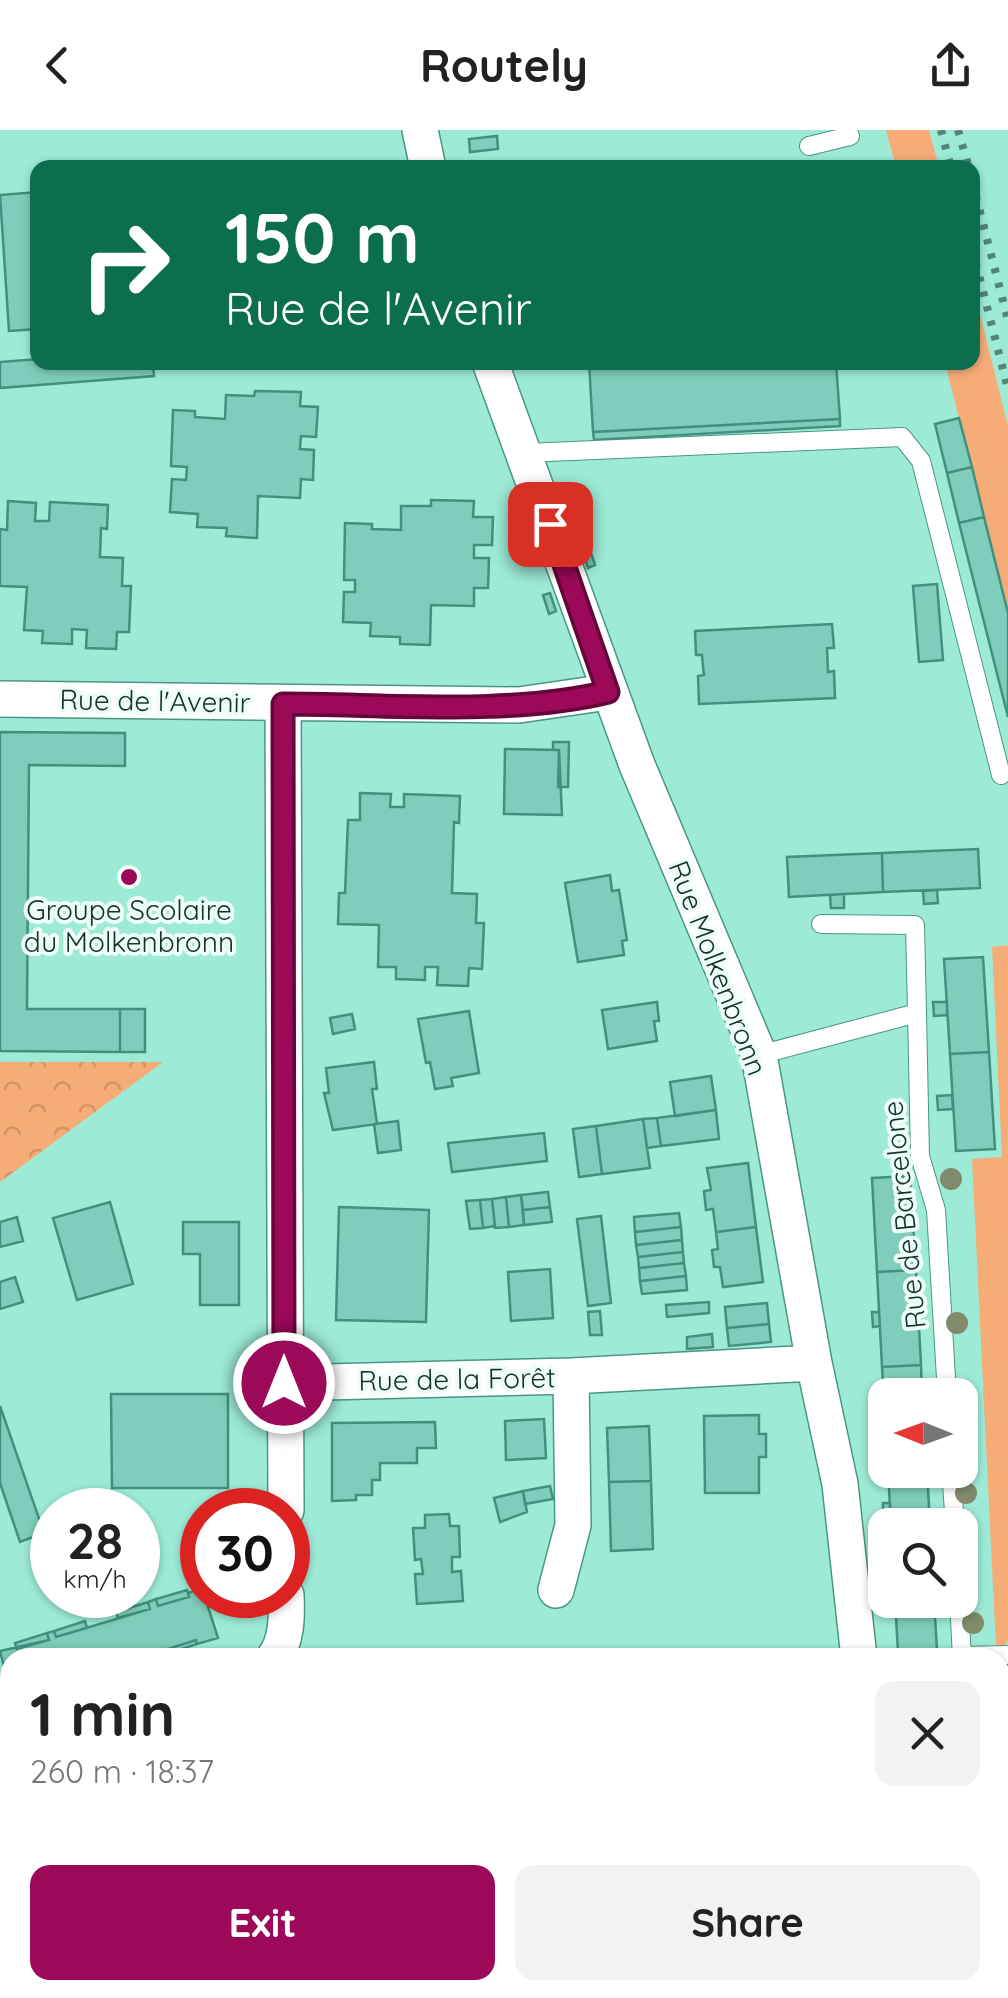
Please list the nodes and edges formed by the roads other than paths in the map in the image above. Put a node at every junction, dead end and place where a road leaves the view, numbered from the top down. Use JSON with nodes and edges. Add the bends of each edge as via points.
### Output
{"nodes":[{"id":1,"x":420,"y":130,"type":"edge"},
{"id":2,"x":848,"y":130,"type":"edge"},
{"id":3,"x":808,"y":146,"type":"dead end"},
{"id":4,"x":426,"y":160,"type":"edge"},
{"id":5,"x":493,"y":370,"type":"edge"},
{"id":6,"x":525,"y":453,"type":"junction"},
{"id":7,"x":608,"y":692,"type":"junction"},
{"id":8,"x":0,"y":699,"type":"edge"},
{"id":9,"x":283,"y":704,"type":"junction"},
{"id":10,"x":1001,"y":775,"type":"dead end"},
{"id":11,"x":820,"y":924,"type":"dead end"},
{"id":12,"x":917,"y":1013,"type":"junction"},
{"id":13,"x":759,"y":1055,"type":"junction"},
{"id":14,"x":814,"y":1363,"type":"junction"},
{"id":15,"x":571,"y":1376,"type":"junction"},
{"id":16,"x":946,"y":1378,"type":"edge"},
{"id":17,"x":284,"y":1383,"type":"junction"},
{"id":18,"x":286,"y":1488,"type":"edge"},
{"id":19,"x":556,"y":1590,"type":"dead end"},
{"id":20,"x":287,"y":1618,"type":"edge"},
{"id":21,"x":960,"y":1618,"type":"edge"},
{"id":22,"x":280,"y":1648,"type":"edge"},
{"id":23,"x":858,"y":1648,"type":"edge"},
{"id":24,"x":962,"y":1648,"type":"edge"}],
"edges":[{"from":1,"to":4,"type":"street"},
{"from":2,"to":3,"type":"lane","via":[[850,136]]},
{"from":5,"to":6,"type":"street","name":"Rue Molkenbronn"},
{"from":6,"to":7,"type":"street","name":"Rue Molkenbronn"},
{"from":6,"to":10,"type":"lane","via":[[902,436],[921,461]]},
{"from":7,"to":9,"type":"street","name":"Rue de l'Avenir","via":[[518,705]]},
{"from":7,"to":13,"type":"street","name":"Rue Molkenbronn"},
{"from":8,"to":9,"type":"street","name":"Rue de l'Avenir"},
{"from":9,"to":17,"type":"street"},
{"from":11,"to":12,"type":"lane","name":"Rue de Barcelone","via":[[914,925]]},
{"from":12,"to":13,"type":"lane"},
{"from":12,"to":16,"type":"lane","name":"Rue de Barcelone","via":[[920,1156],[936,1210]]},
{"from":13,"to":14,"type":"street","name":"Rue Molkenbronn"},
{"from":14,"to":15,"type":"street","name":"Rue de la Forêt"},
{"from":14,"to":23,"type":"street","name":"Rue Molkenbronn","via":[[840,1484]]},
{"from":15,"to":17,"type":"street","name":"Rue de la Forêt"},
{"from":15,"to":19,"type":"street","name":"Rue de la Forêt","via":[[573,1525]]},
{"from":17,"to":18,"type":"street"},
{"from":20,"to":22,"type":"street"},
{"from":21,"to":24,"type":"lane"}]}
